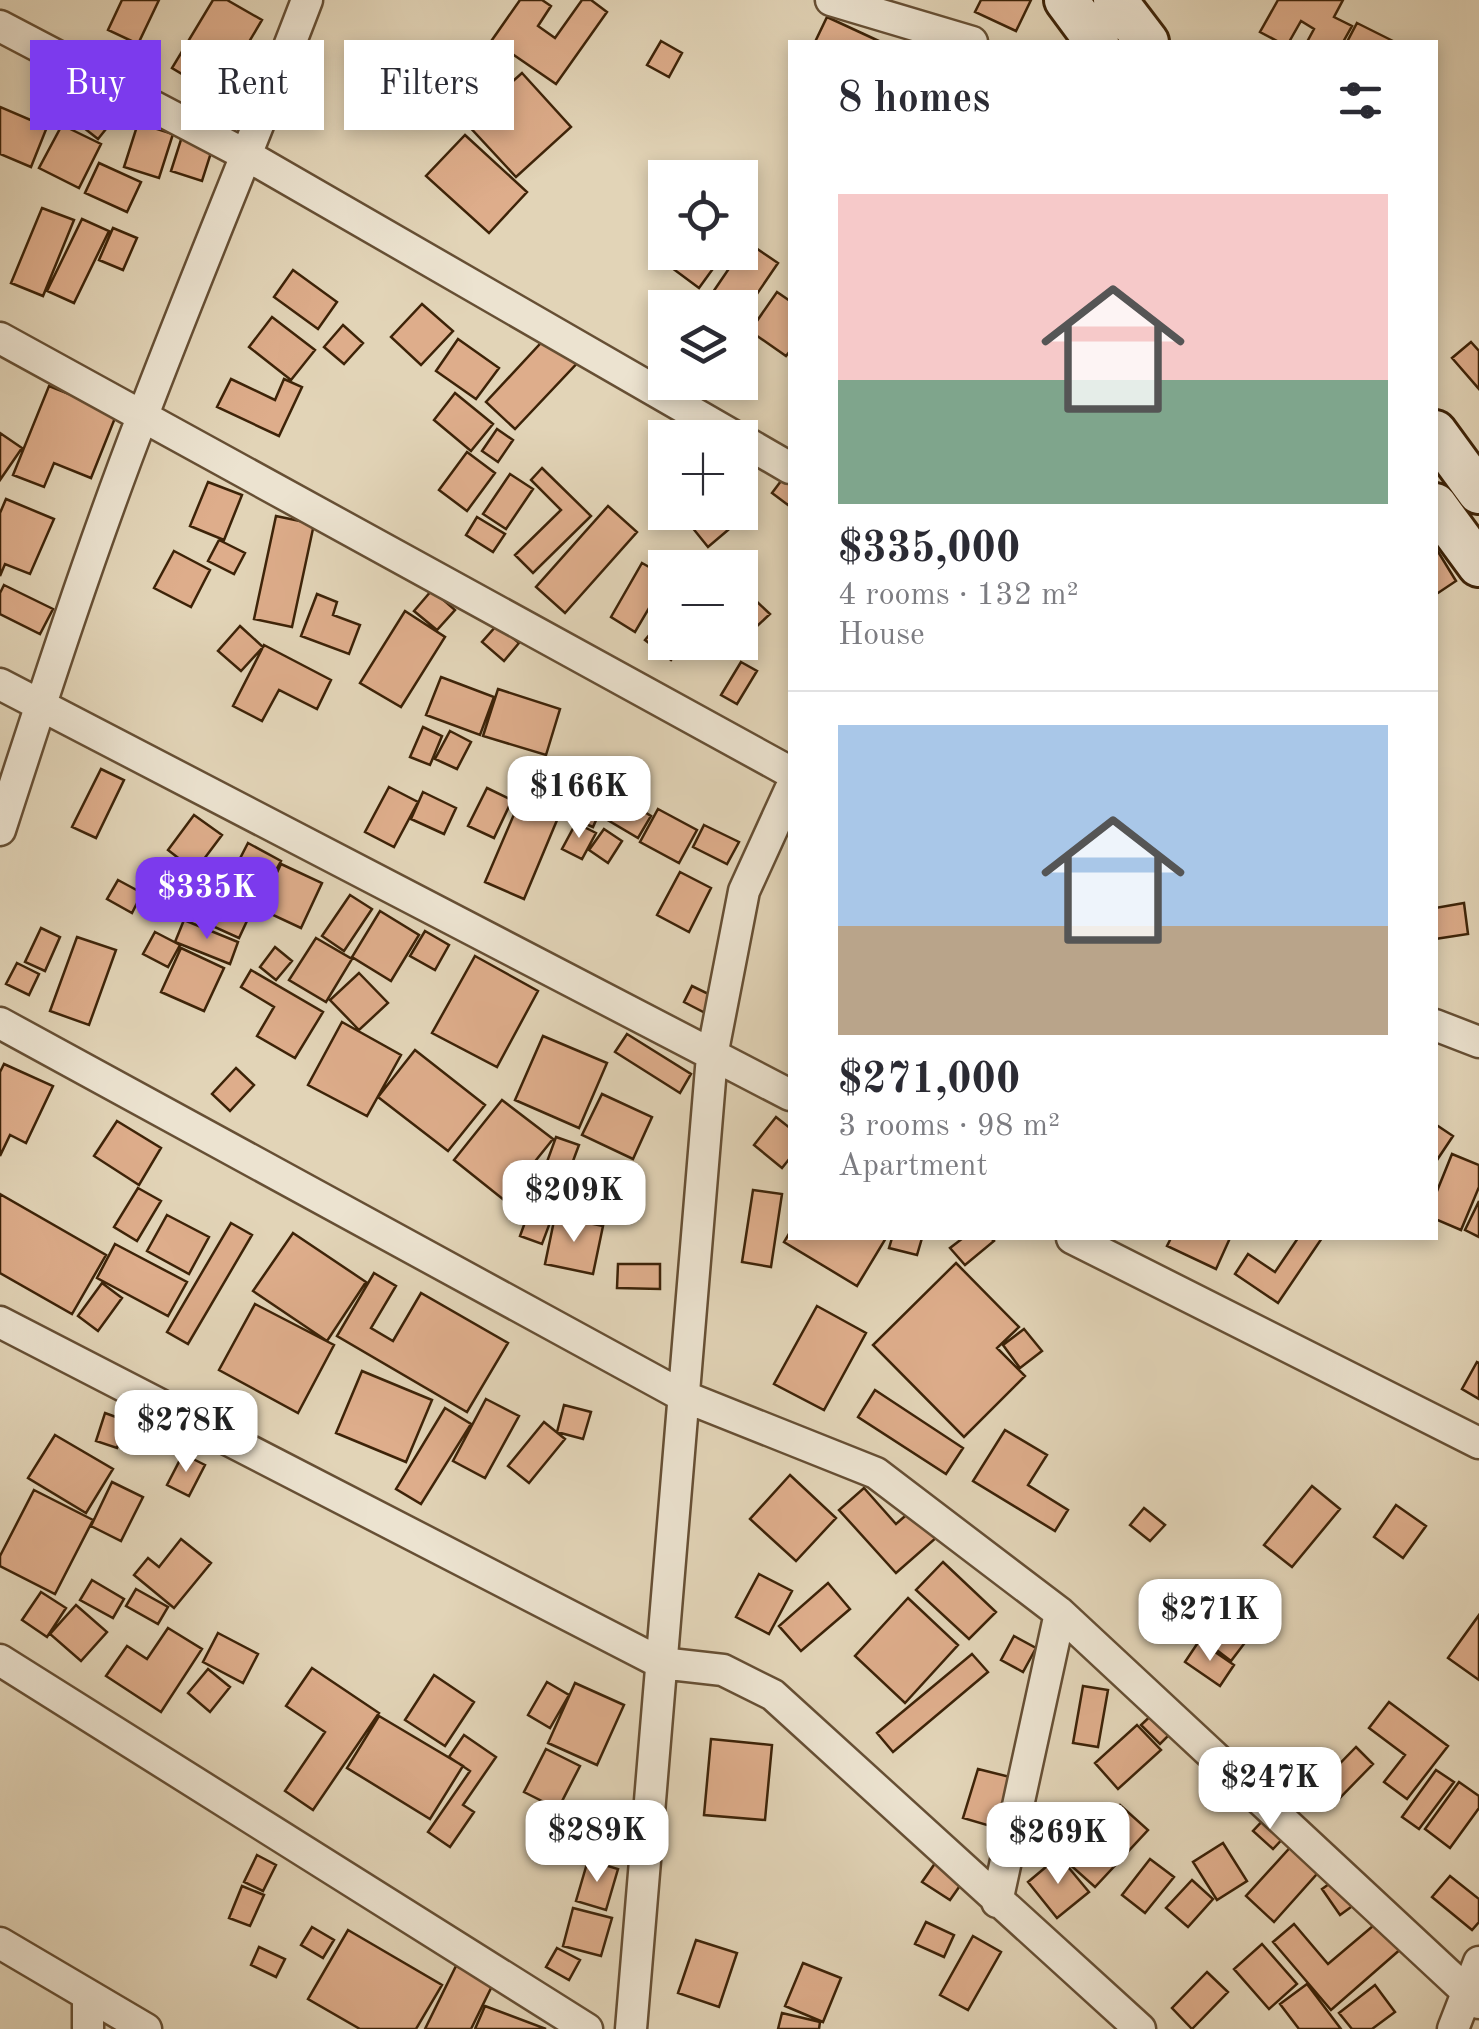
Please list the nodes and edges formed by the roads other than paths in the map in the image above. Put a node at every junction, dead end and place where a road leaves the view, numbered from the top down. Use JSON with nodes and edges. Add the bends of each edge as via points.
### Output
{"nodes":[{"id":1,"x":306,"y":0,"type":"edge"},
{"id":2,"x":831,"y":0,"type":"edge"},
{"id":3,"x":1066,"y":0,"type":"edge"},
{"id":4,"x":1115,"y":0,"type":"edge"},
{"id":5,"x":0,"y":26,"type":"edge"},
{"id":6,"x":965,"y":40,"type":"edge"},
{"id":7,"x":1096,"y":40,"type":"edge"},
{"id":8,"x":1145,"y":40,"type":"edge"},
{"id":9,"x":248,"y":156,"type":"junction"},
{"id":10,"x":0,"y":338,"type":"edge"},
{"id":11,"x":142,"y":416,"type":"junction"},
{"id":12,"x":707,"y":420,"type":"edge"},
{"id":13,"x":1438,"y":436,"type":"edge"},
{"id":14,"x":758,"y":450,"type":"edge"},
{"id":15,"x":788,"y":467,"type":"edge"},
{"id":16,"x":1479,"y":492,"type":"edge"},
{"id":17,"x":1438,"y":509,"type":"edge"},
{"id":18,"x":1479,"y":565,"type":"edge"},
{"id":19,"x":0,"y":684,"type":"edge"},
{"id":20,"x":41,"y":704,"type":"junction"},
{"id":21,"x":788,"y":771,"type":"edge"},
{"id":22,"x":788,"y":794,"type":"edge"},
{"id":23,"x":0,"y":830,"type":"edge"},
{"id":24,"x":0,"y":1022,"type":"edge"},
{"id":25,"x":1438,"y":1026,"type":"edge"},
{"id":26,"x":1479,"y":1042,"type":"edge"},
{"id":27,"x":712,"y":1056,"type":"junction"},
{"id":28,"x":788,"y":1094,"type":"edge"},
{"id":29,"x":1076,"y":1240,"type":"edge"},
{"id":30,"x":0,"y":1322,"type":"edge"},
{"id":31,"x":684,"y":1396,"type":"junction"},
{"id":32,"x":1479,"y":1443,"type":"edge"},
{"id":33,"x":1060,"y":1613,"type":"junction"},
{"id":34,"x":0,"y":1660,"type":"edge"},
{"id":35,"x":662,"y":1663,"type":"junction"},
{"id":36,"x":997,"y":1902,"type":"junction"},
{"id":37,"x":0,"y":1943,"type":"edge"},
{"id":38,"x":1479,"y":1962,"type":"edge"},
{"id":39,"x":88,"y":1995,"type":"junction"},
{"id":40,"x":1473,"y":1998,"type":"edge"},
{"id":41,"x":88,"y":2029,"type":"edge"},
{"id":42,"x":146,"y":2029,"type":"edge"},
{"id":43,"x":587,"y":2029,"type":"edge"},
{"id":44,"x":631,"y":2029,"type":"edge"},
{"id":45,"x":1140,"y":2029,"type":"edge"},
{"id":46,"x":1453,"y":2029,"type":"edge"}],
"edges":[{"from":1,"to":9,"type":"street"},
{"from":2,"to":6,"type":"street"},
{"from":3,"to":7,"type":"main road"},
{"from":4,"to":8,"type":"main road"},
{"from":5,"to":9,"type":"street"},
{"from":9,"to":11,"type":"street"},
{"from":9,"to":12,"type":"street"},
{"from":10,"to":11,"type":"street"},
{"from":11,"to":20,"type":"street"},
{"from":11,"to":21,"type":"street"},
{"from":13,"to":16,"type":"main road"},
{"from":14,"to":15,"type":"street"},
{"from":17,"to":18,"type":"main road"},
{"from":19,"to":20,"type":"street"},
{"from":20,"to":23,"type":"street"},
{"from":20,"to":27,"type":"street"},
{"from":22,"to":27,"type":"street","via":[[744,891]]},
{"from":24,"to":31,"type":"street"},
{"from":25,"to":26,"type":"street"},
{"from":27,"to":28,"type":"street"},
{"from":27,"to":31,"type":"street"},
{"from":29,"to":32,"type":"street"},
{"from":30,"to":35,"type":"street"},
{"from":31,"to":33,"type":"street","via":[[876,1474]]},
{"from":31,"to":35,"type":"street"},
{"from":33,"to":36,"type":"street"},
{"from":33,"to":40,"type":"street"},
{"from":34,"to":43,"type":"street"},
{"from":35,"to":36,"type":"street","via":[[723,1670],[772,1695]]},
{"from":35,"to":44,"type":"street"},
{"from":36,"to":45,"type":"street"},
{"from":37,"to":39,"type":"street"},
{"from":38,"to":40,"type":"street"},
{"from":39,"to":41,"type":"street"},
{"from":39,"to":42,"type":"street"},
{"from":40,"to":46,"type":"street"}]}
